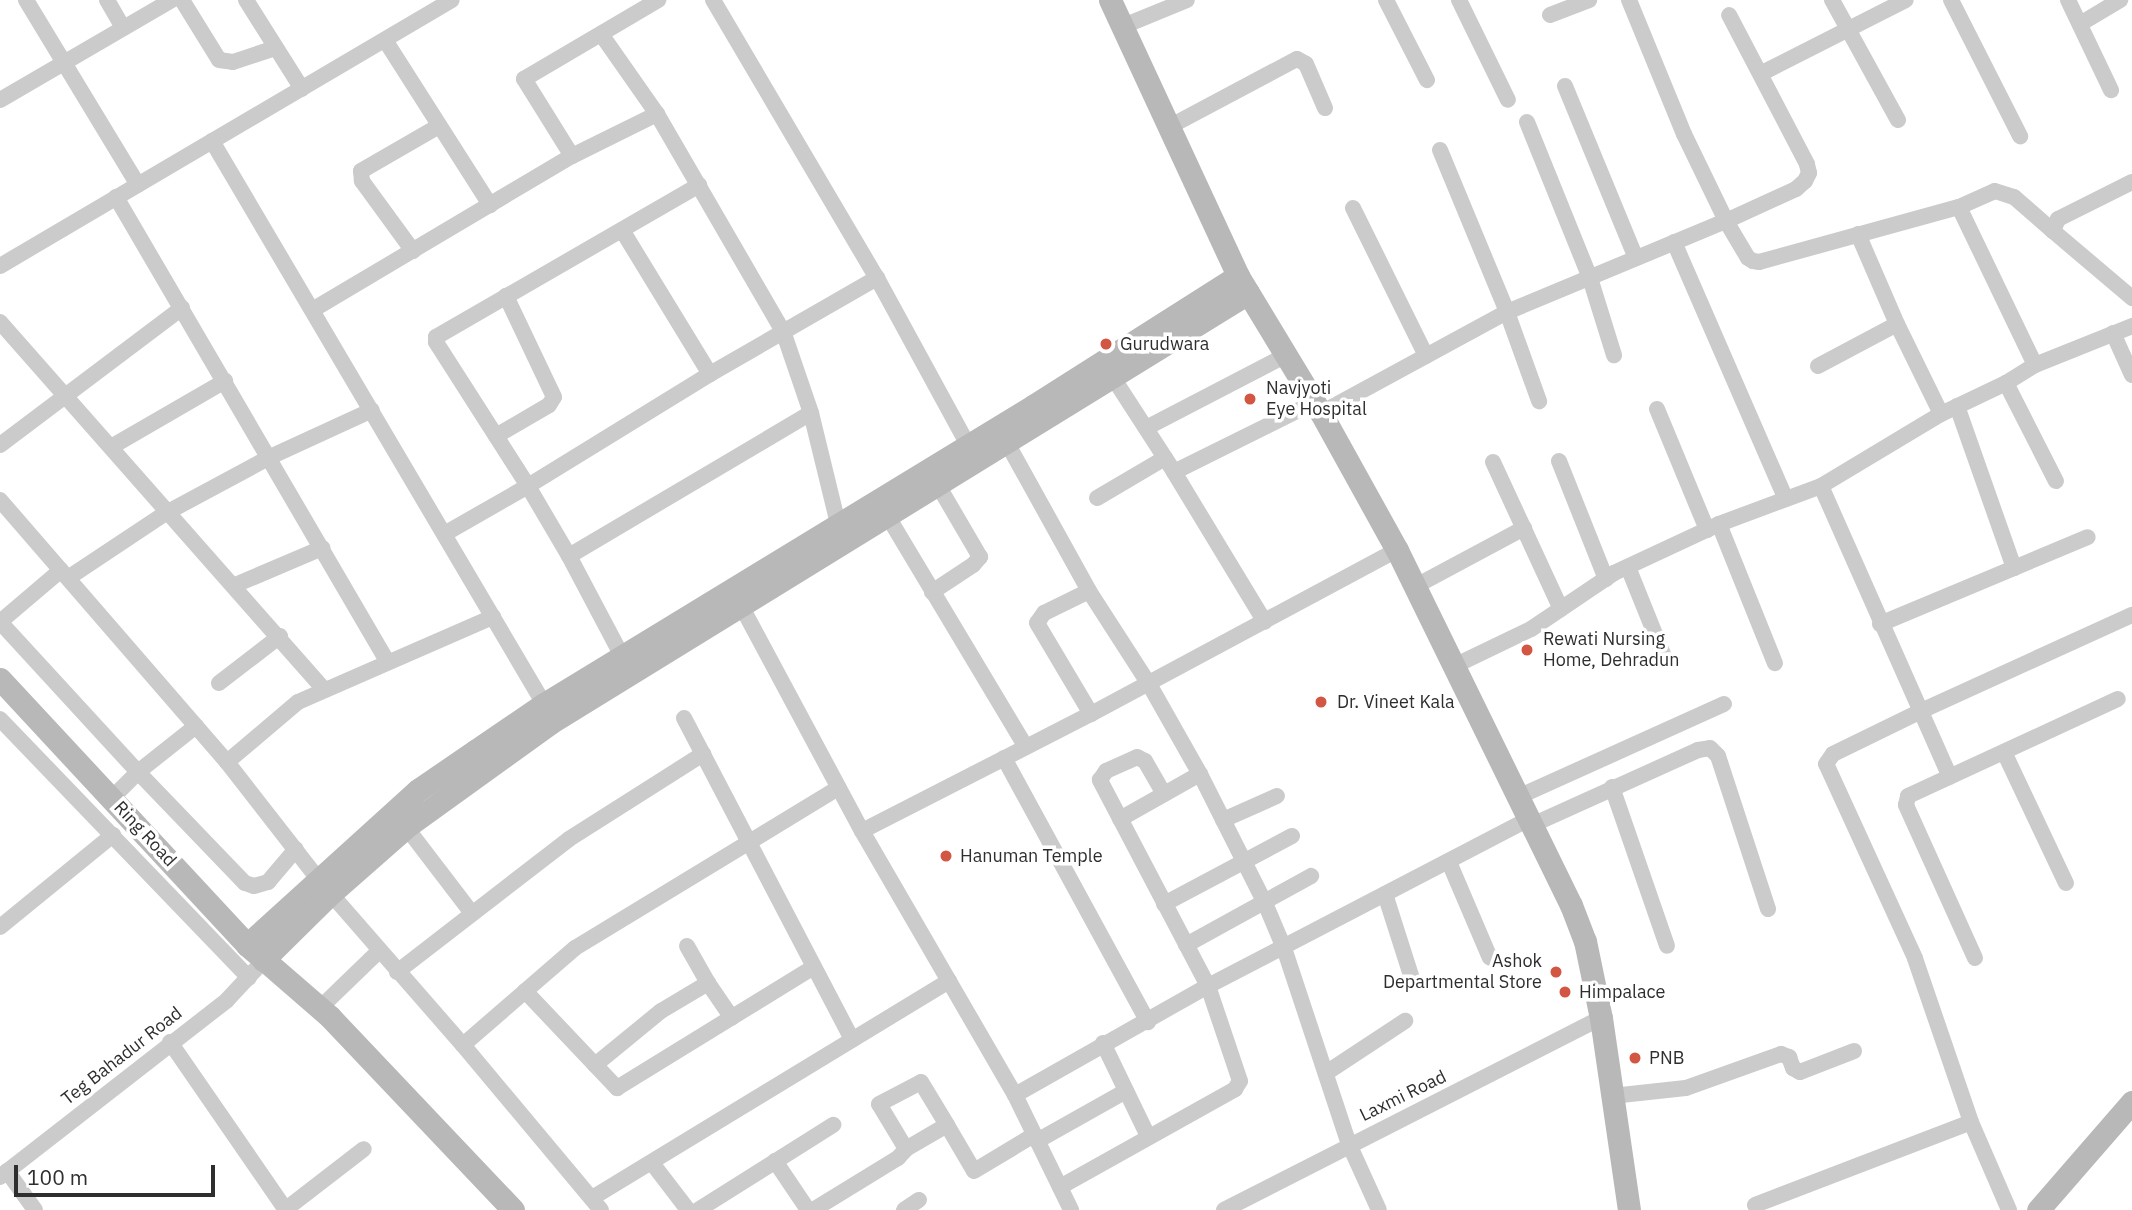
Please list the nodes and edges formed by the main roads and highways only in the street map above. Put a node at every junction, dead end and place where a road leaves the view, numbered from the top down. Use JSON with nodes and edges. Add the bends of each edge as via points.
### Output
{"nodes":[{"id":1,"x":1110,"y":0,"type":"edge"},
{"id":2,"x":1243,"y":284,"type":"junction"},
{"id":3,"x":933,"y":476,"type":"junction"},
{"id":4,"x":737,"y":597,"type":"junction"},
{"id":5,"x":0,"y":679,"type":"edge"},
{"id":6,"x":325,"y":886,"type":"junction"},
{"id":7,"x":253,"y":961,"type":"junction"},
{"id":8,"x":293,"y":987,"type":"junction"},
{"id":9,"x":2132,"y":1102,"type":"edge"},
{"id":10,"x":495,"y":1210,"type":"edge"},
{"id":11,"x":513,"y":1210,"type":"edge"},
{"id":12,"x":1629,"y":1210,"type":"edge"},
{"id":13,"x":2038,"y":1210,"type":"edge"}],
"edges":[{"from":1,"to":2,"type":"main road"},
{"from":2,"to":3,"type":"main road","via":[[968,445]]},
{"from":2,"to":3,"type":"main road","via":[[1112,376],[1006,442]]},
{"from":2,"to":12,"type":"main road","via":[[1397,550],[1571,905],[1601,1018]]},
{"from":3,"to":4,"type":"main road","via":[[838,524]]},
{"from":3,"to":4,"type":"main road","via":[[887,514]]},
{"from":4,"to":6,"type":"main road","via":[[550,723]]},
{"from":4,"to":6,"type":"main road","via":[[544,704],[418,790]]},
{"from":5,"to":7,"type":"main road","name":"Ring Road","via":[[112,798]]},
{"from":6,"to":7,"type":"main road"},
{"from":7,"to":8,"type":"main road","name":"Ring Road"},
{"from":8,"to":10,"type":"main road","name":"Ring Road","via":[[312,1017]]},
{"from":8,"to":11,"type":"main road","name":"Ring Road","via":[[320,1008]]},
{"from":9,"to":13,"type":"main road"}]}
